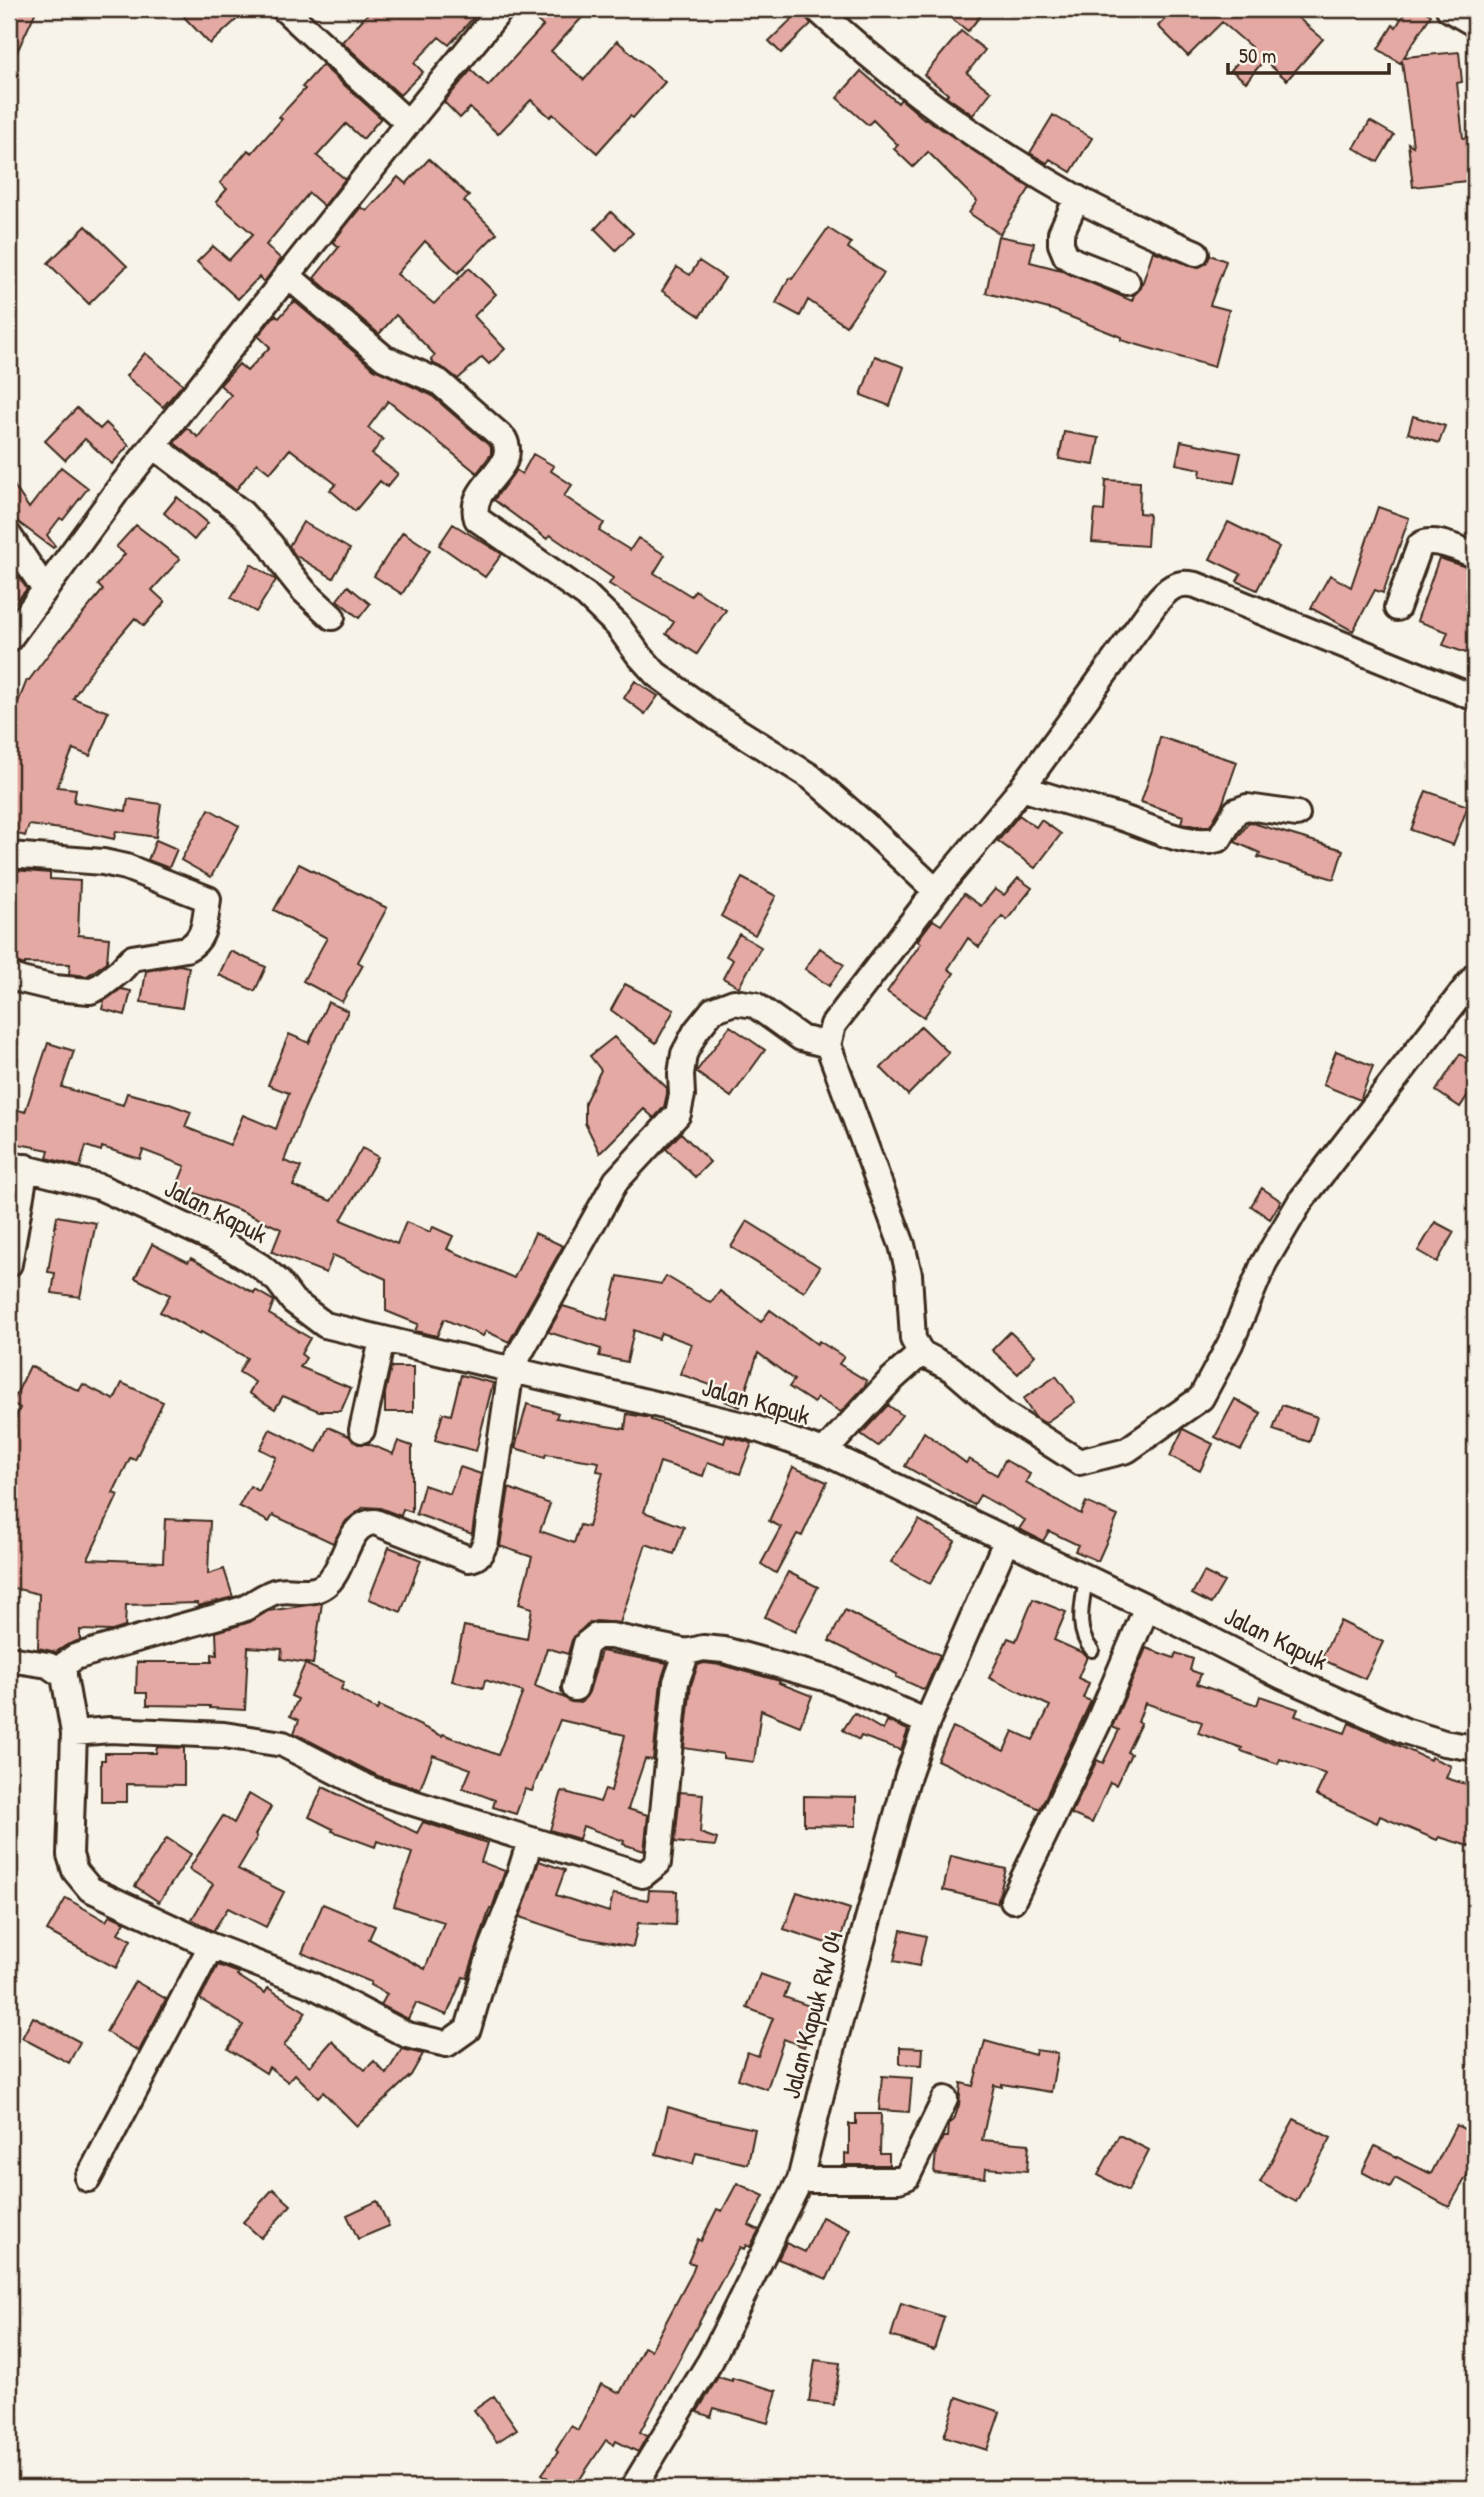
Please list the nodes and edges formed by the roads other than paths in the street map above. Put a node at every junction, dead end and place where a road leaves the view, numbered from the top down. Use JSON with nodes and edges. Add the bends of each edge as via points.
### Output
{"nodes":[{"id":1,"x":284,"y":9,"type":"edge"},
{"id":2,"x":501,"y":9,"type":"edge"},
{"id":3,"x":817,"y":9,"type":"edge"},
{"id":4,"x":1449,"y":9,"type":"edge"},
{"id":5,"x":1475,"y":24,"type":"edge"},
{"id":6,"x":408,"y":123,"type":"junction"},
{"id":7,"x":1077,"y":198,"type":"junction"},
{"id":8,"x":1196,"y":253,"type":"dead end"},
{"id":9,"x":287,"y":275,"type":"junction"},
{"id":10,"x":1128,"y":282,"type":"dead end"},
{"id":11,"x":154,"y":446,"type":"junction"},
{"id":12,"x":9,"y":536,"type":"edge"},
{"id":13,"x":1475,"y":555,"type":"edge"},
{"id":14,"x":44,"y":588,"type":"junction"},
{"id":15,"x":1396,"y":608,"type":"dead end"},
{"id":16,"x":332,"y":617,"type":"dead end"},
{"id":17,"x":9,"y":639,"type":"edge"},
{"id":18,"x":1473,"y":689,"type":"edge"},
{"id":19,"x":1022,"y":788,"type":"junction"},
{"id":20,"x":1297,"y":814,"type":"dead end"},
{"id":21,"x":9,"y":855,"type":"edge"},
{"id":22,"x":936,"y":891,"type":"junction"},
{"id":23,"x":9,"y":975,"type":"edge"},
{"id":24,"x":1475,"y":976,"type":"edge"},
{"id":25,"x":828,"y":1045,"type":"junction"},
{"id":26,"x":17,"y":1165,"type":"edge"},
{"id":27,"x":9,"y":1264,"type":"edge"},
{"id":28,"x":382,"y":1340,"type":"junction"},
{"id":29,"x":921,"y":1353,"type":"junction"},
{"id":30,"x":511,"y":1369,"type":"junction"},
{"id":31,"x":362,"y":1430,"type":"dead end"},
{"id":32,"x":824,"y":1452,"type":"junction"},
{"id":33,"x":1007,"y":1539,"type":"junction"},
{"id":34,"x":1086,"y":1577,"type":"junction"},
{"id":35,"x":1147,"y":1607,"type":"junction"},
{"id":36,"x":1092,"y":1650,"type":"dead end"},
{"id":37,"x":687,"y":1652,"type":"junction"},
{"id":38,"x":9,"y":1659,"type":"edge"},
{"id":39,"x":64,"y":1676,"type":"junction"},
{"id":40,"x":575,"y":1688,"type":"dead end"},
{"id":41,"x":927,"y":1722,"type":"junction"},
{"id":42,"x":74,"y":1733,"type":"junction"},
{"id":43,"x":1475,"y":1748,"type":"edge"},
{"id":44,"x":530,"y":1841,"type":"junction"},
{"id":45,"x":1013,"y":1900,"type":"dead end"},
{"id":46,"x":211,"y":1946,"type":"junction"},
{"id":47,"x":945,"y":2099,"type":"dead end"},
{"id":48,"x":88,"y":2179,"type":"dead end"},
{"id":49,"x":800,"y":2180,"type":"junction"},
{"id":50,"x":633,"y":2488,"type":"edge"}],
"edges":[{"from":1,"to":6,"type":"street"},
{"from":2,"to":6,"type":"street"},
{"from":3,"to":7,"type":"street","via":[[858,47],[943,111]]},
{"from":4,"to":5,"type":"street"},
{"from":6,"to":9,"type":"street"},
{"from":7,"to":8,"type":"street"},
{"from":7,"to":10,"type":"street","via":[[1061,233],[1066,256]]},
{"from":9,"to":11,"type":"street"},
{"from":9,"to":22,"type":"street","via":[[384,358],[439,382],[505,439],[507,456],[477,499],[473,509],[477,519],[586,595],[656,674],[811,777]]},
{"from":11,"to":14,"type":"street"},
{"from":11,"to":16,"type":"street","via":[[242,513],[304,591]]},
{"from":12,"to":14,"type":"street"},
{"from":13,"to":15,"type":"street","via":[[1427,541],[1420,545]]},
{"from":14,"to":17,"type":"street"},
{"from":18,"to":19,"type":"street","via":[[1196,585],[1175,584],[1155,604]]},
{"from":19,"to":20,"type":"street","via":[[1207,843],[1219,839],[1236,811],[1247,807]]},
{"from":19,"to":22,"type":"street"},
{"from":21,"to":23,"type":"street","via":[[126,867],[208,899],[202,937],[194,946],[132,958],[90,991],[54,988]]},
{"from":22,"to":25,"type":"street","via":[[833,1025]]},
{"from":24,"to":29,"type":"street","via":[[1300,1202],[1264,1263],[1201,1398],[1127,1450],[1079,1462],[1005,1415],[952,1369]]},
{"from":25,"to":29,"type":"street","via":[[902,1245],[914,1339]]},
{"from":25,"to":30,"type":"street","via":[[801,1038],[755,1005],[733,1002],[713,1010],[684,1054],[678,1114],[617,1181]]},
{"from":26,"to":27,"type":"street"},
{"from":26,"to":28,"type":"street","name":"Jalan Kapuk","via":[[100,1187],[224,1244],[260,1266],[293,1301],[325,1325]]},
{"from":28,"to":30,"type":"street","name":"Jalan Kapuk"},
{"from":28,"to":31,"type":"street"},
{"from":29,"to":32,"type":"street"},
{"from":30,"to":32,"type":"street","name":"Jalan Kapuk","via":[[751,1427]]},
{"from":30,"to":39,"type":"street","via":[[486,1541],[475,1559],[367,1522],[324,1586],[308,1592],[276,1591],[245,1608],[75,1657],[64,1665]]},
{"from":32,"to":33,"type":"street","name":"Jalan Kapuk"},
{"from":33,"to":34,"type":"street","name":"Jalan Kapuk"},
{"from":33,"to":41,"type":"street","name":"Jalan Kapuk RW 04"},
{"from":34,"to":35,"type":"street","name":"Jalan Kapuk"},
{"from":34,"to":36,"type":"lane","via":[[1081,1630]]},
{"from":35,"to":43,"type":"street","name":"Jalan Kapuk","via":[[1282,1676],[1405,1731]]},
{"from":35,"to":45,"type":"street","via":[[1098,1723]]},
{"from":37,"to":40,"type":"street","via":[[596,1636],[586,1644]]},
{"from":37,"to":41,"type":"street","via":[[724,1650],[828,1679]]},
{"from":37,"to":44,"type":"street","via":[[676,1682],[658,1863],[643,1875]]},
{"from":38,"to":39,"type":"street","via":[[48,1665]]},
{"from":39,"to":42,"type":"street"},
{"from":41,"to":49,"type":"street","name":"Jalan Kapuk RW 04","via":[[908,1775]]},
{"from":42,"to":44,"type":"street","via":[[198,1734],[283,1744],[372,1790]]},
{"from":42,"to":46,"type":"street","via":[[71,1854],[75,1871],[90,1889]]},
{"from":44,"to":46,"type":"street","via":[[468,2029],[447,2044],[407,2035],[312,1985]]},
{"from":46,"to":48,"type":"street"},
{"from":47,"to":49,"type":"street","via":[[907,2177]]},
{"from":49,"to":50,"type":"street","name":"Jalan Kapuk RW 04","via":[[711,2360]]}]}
